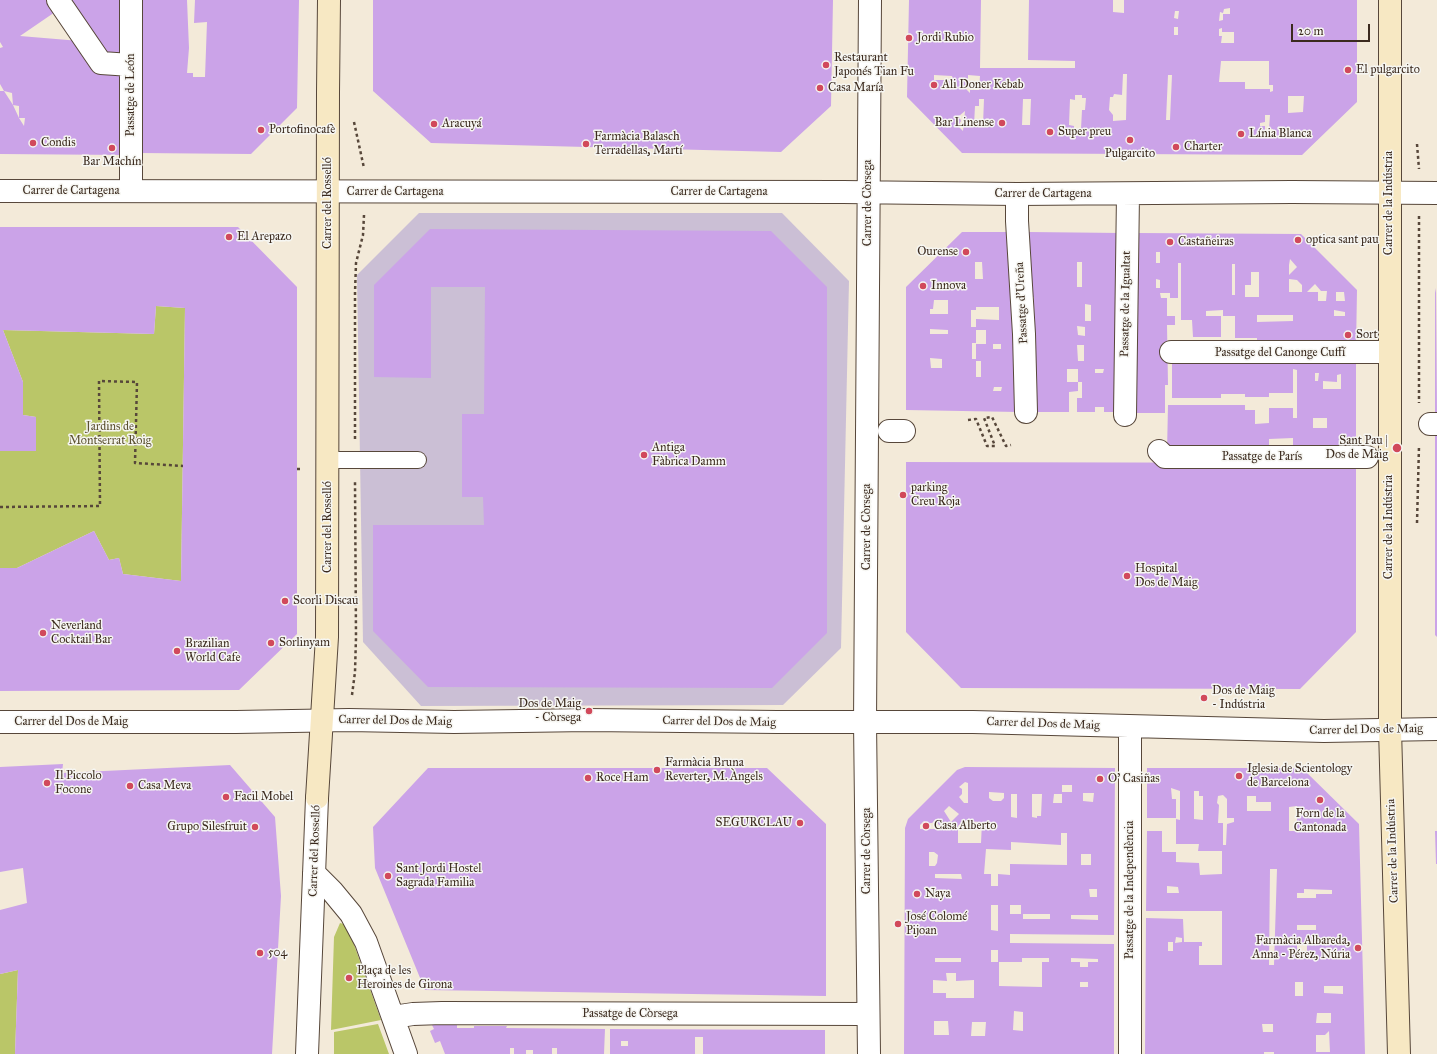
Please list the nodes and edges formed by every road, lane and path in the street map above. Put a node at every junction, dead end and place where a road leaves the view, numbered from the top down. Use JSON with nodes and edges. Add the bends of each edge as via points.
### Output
{"nodes":[{"id":1,"x":58,"y":0,"type":"edge"},
{"id":2,"x":131,"y":0,"type":"edge"},
{"id":3,"x":329,"y":0,"type":"edge"},
{"id":4,"x":870,"y":0,"type":"edge"},
{"id":5,"x":1390,"y":0,"type":"edge"},
{"id":6,"x":131,"y":65,"type":"junction"},
{"id":7,"x":0,"y":191,"type":"edge"},
{"id":8,"x":131,"y":191,"type":"junction"},
{"id":9,"x":328,"y":192,"type":"junction"},
{"id":10,"x":868,"y":192,"type":"junction"},
{"id":11,"x":1389,"y":193,"type":"junction"},
{"id":12,"x":1437,"y":193,"type":"edge"},
{"id":13,"x":1017,"y":194,"type":"junction"},
{"id":14,"x":1128,"y":194,"type":"junction"},
{"id":15,"x":1419,"y":241,"type":"dead end"},
{"id":16,"x":1171,"y":352,"type":"dead end"},
{"id":17,"x":1389,"y":352,"type":"junction"},
{"id":18,"x":1026,"y":412,"type":"dead end"},
{"id":19,"x":1125,"y":415,"type":"dead end"},
{"id":20,"x":968,"y":420,"type":"dead end"},
{"id":21,"x":1426,"y":424,"type":"edge"},
{"id":22,"x":1011,"y":445,"type":"dead end"},
{"id":23,"x":1160,"y":451,"type":"dead end"},
{"id":24,"x":1368,"y":457,"type":"dead end"},
{"id":25,"x":328,"y":460,"type":"junction"},
{"id":26,"x":418,"y":460,"type":"dead end"},
{"id":27,"x":183,"y":466,"type":"dead end"},
{"id":28,"x":0,"y":507,"type":"edge"},
{"id":29,"x":1417,"y":528,"type":"dead end"},
{"id":30,"x":323,"y":720,"type":"junction"},
{"id":31,"x":0,"y":722,"type":"edge"},
{"id":32,"x":865,"y":722,"type":"junction"},
{"id":33,"x":1130,"y":727,"type":"junction"},
{"id":34,"x":1390,"y":729,"type":"junction"},
{"id":35,"x":1437,"y":729,"type":"edge"},
{"id":36,"x":317,"y":798,"type":"joint"},
{"id":37,"x":314,"y":873,"type":"junction"},
{"id":38,"x":868,"y":1014,"type":"junction"},
{"id":39,"x":393,"y":1017,"type":"junction"},
{"id":40,"x":306,"y":1054,"type":"edge"},
{"id":41,"x":406,"y":1054,"type":"edge"},
{"id":42,"x":869,"y":1054,"type":"edge"},
{"id":43,"x":1130,"y":1054,"type":"edge"},
{"id":44,"x":1399,"y":1054,"type":"edge"}],
"edges":[{"from":1,"to":6,"type":"street","via":[[101,63]]},
{"from":2,"to":6,"type":"street","name":"Passatge de León"},
{"from":3,"to":9,"type":"main road","name":"Carrer del Rosselló"},
{"from":4,"to":10,"type":"street","name":"Carrer de Còrsega"},
{"from":5,"to":11,"type":"main road","name":"Carrer de la Indústria"},
{"from":6,"to":8,"type":"street","name":"Passatge de León"},
{"from":7,"to":8,"type":"street","name":"Carrer de Cartagena"},
{"from":8,"to":9,"type":"street","name":"Carrer de Cartagena"},
{"from":9,"to":10,"type":"street","name":"Carrer de Cartagena"},
{"from":9,"to":25,"type":"main road","name":"Carrer del Rosselló"},
{"from":10,"to":13,"type":"street","name":"Carrer de Cartagena"},
{"from":10,"to":32,"type":"street","name":"Carrer de Còrsega"},
{"from":11,"to":12,"type":"street","name":"Carrer de Cartagena"},
{"from":11,"to":14,"type":"street","name":"Carrer de Cartagena"},
{"from":11,"to":17,"type":"main road","name":"Carrer de la Indústria"},
{"from":13,"to":14,"type":"street","name":"Carrer de Cartagena"},
{"from":13,"to":18,"type":"street","name":"Passatge d'Ureña"},
{"from":14,"to":19,"type":"street","name":"Passatge de la Igualtat"},
{"from":15,"to":21,"type":"path"},
{"from":16,"to":17,"type":"street","name":"Passatge del Canonge Cuffí"},
{"from":17,"to":34,"type":"main road","name":"Carrer de la Indústria"},
{"from":20,"to":22,"type":"path","via":[[976,419],[987,446],[995,446],[984,418],[992,417],[1006,446]]},
{"from":21,"to":29,"type":"path"},
{"from":23,"to":24,"type":"street","name":"Passatge de París","via":[[1165,457]]},
{"from":25,"to":26,"type":"lane"},
{"from":25,"to":30,"type":"main road","name":"Carrer del Rosselló","via":[[327,637]]},
{"from":27,"to":28,"type":"path","via":[[135,463],[137,382],[99,381],[100,506]]},
{"from":30,"to":31,"type":"street","name":"Carrer del Dos de Maig"},
{"from":30,"to":32,"type":"street","name":"Carrer del Dos de Maig"},
{"from":30,"to":36,"type":"main road","name":"Carrer del Rosselló"},
{"from":32,"to":33,"type":"street","name":"Carrer del Dos de Maig","via":[[973,722]]},
{"from":32,"to":38,"type":"street","name":"Carrer de Còrsega"},
{"from":33,"to":34,"type":"street","name":"Carrer del Dos de Maig","via":[[1324,731]]},
{"from":33,"to":43,"type":"street","name":"Passatge de la Independència"},
{"from":34,"to":35,"type":"street","name":"Carrer del Dos de Maig"},
{"from":34,"to":44,"type":"main road","name":"Carrer de la Indústria"},
{"from":36,"to":37,"type":"street","name":"Carrer del Rosselló"},
{"from":37,"to":39,"type":"street","via":[[351,914],[366,942]]},
{"from":37,"to":40,"type":"street","name":"Carrer del Rosselló"},
{"from":38,"to":39,"type":"street","name":"Passatge de Còrsega","via":[[442,1013]]},
{"from":38,"to":42,"type":"street","name":"Carrer de Còrsega"},
{"from":39,"to":41,"type":"street"}]}
